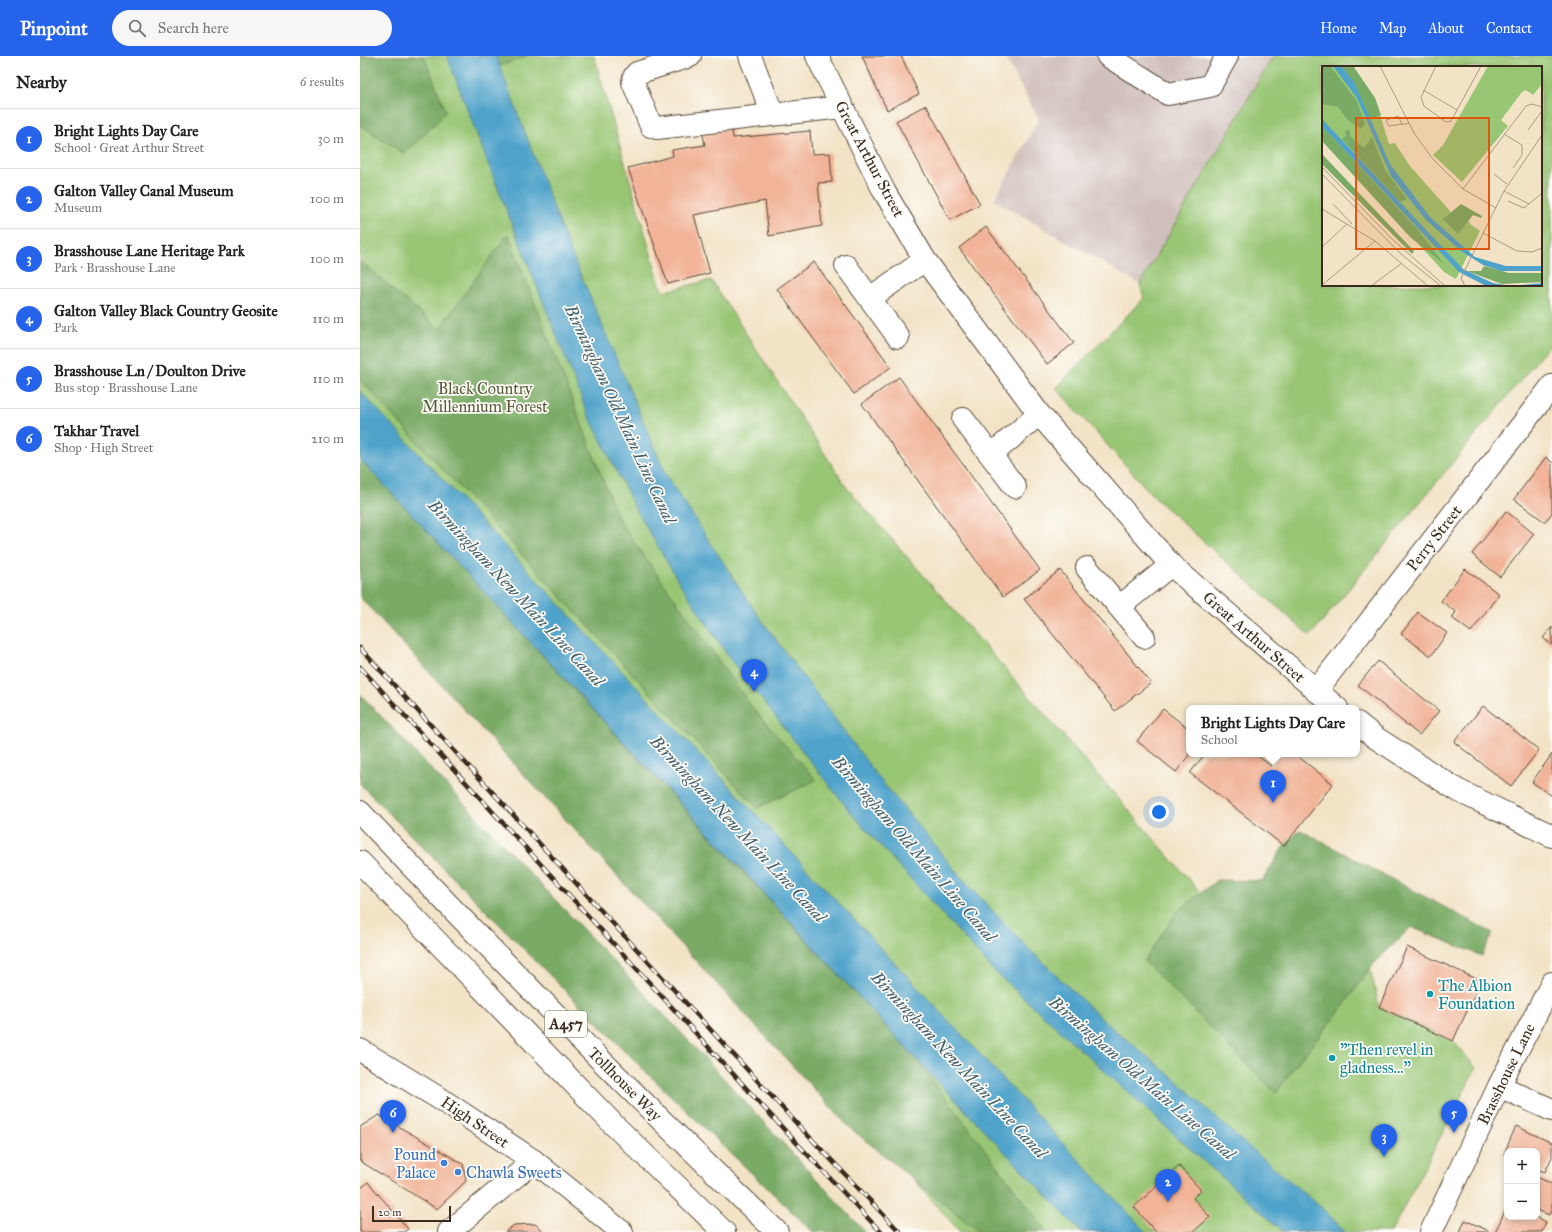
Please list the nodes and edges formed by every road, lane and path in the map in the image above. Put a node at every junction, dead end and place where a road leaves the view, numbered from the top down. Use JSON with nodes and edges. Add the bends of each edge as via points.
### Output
{"nodes":[{"id":1,"x":690,"y":56,"type":"edge"},
{"id":2,"x":750,"y":56,"type":"edge"},
{"id":3,"x":817,"y":56,"type":"edge"},
{"id":4,"x":1108,"y":56,"type":"edge"},
{"id":5,"x":1227,"y":56,"type":"edge"},
{"id":6,"x":842,"y":107,"type":"junction"},
{"id":7,"x":774,"y":115,"type":"junction"},
{"id":8,"x":925,"y":260,"type":"junction"},
{"id":9,"x":846,"y":266,"type":"dead end"},
{"id":10,"x":870,"y":298,"type":"junction"},
{"id":11,"x":898,"y":337,"type":"dead end"},
{"id":12,"x":1552,"y":386,"type":"edge"},
{"id":13,"x":1039,"y":414,"type":"junction"},
{"id":14,"x":963,"y":419,"type":"dead end"},
{"id":15,"x":991,"y":455,"type":"junction"},
{"id":16,"x":1015,"y":487,"type":"dead end"},
{"id":17,"x":1171,"y":565,"type":"junction"},
{"id":18,"x":1087,"y":568,"type":"dead end"},
{"id":19,"x":1119,"y":607,"type":"junction"},
{"id":20,"x":1144,"y":637,"type":"dead end"},
{"id":21,"x":1316,"y":691,"type":"junction"},
{"id":22,"x":1333,"y":705,"type":"edge"},
{"id":23,"x":1360,"y":726,"type":"edge"},
{"id":24,"x":360,"y":812,"type":"edge"},
{"id":25,"x":1552,"y":836,"type":"edge"},
{"id":26,"x":360,"y":862,"type":"edge"},
{"id":27,"x":1552,"y":983,"type":"edge"},
{"id":28,"x":360,"y":1050,"type":"edge"},
{"id":29,"x":1499,"y":1086,"type":"junction"},
{"id":30,"x":1552,"y":1110,"type":"edge"},
{"id":31,"x":534,"y":1161,"type":"junction"},
{"id":32,"x":448,"y":1232,"type":"edge"},
{"id":33,"x":622,"y":1232,"type":"edge"},
{"id":34,"x":724,"y":1232,"type":"edge"},
{"id":35,"x":777,"y":1232,"type":"edge"},
{"id":36,"x":1431,"y":1232,"type":"edge"}],
"edges":[{"from":1,"to":7,"type":"street","via":[[634,76],[633,82],[651,126],[657,128]]},
{"from":2,"to":7,"type":"street"},
{"from":3,"to":6,"type":"street","name":"Great Arthur Street"},
{"from":4,"to":5,"type":"street","via":[[1168,94],[1210,86]]},
{"from":6,"to":7,"type":"street"},
{"from":6,"to":8,"type":"street","name":"Great Arthur Street","via":[[884,191]]},
{"from":8,"to":10,"type":"street"},
{"from":8,"to":13,"type":"street","name":"Great Arthur Street"},
{"from":9,"to":10,"type":"street"},
{"from":10,"to":11,"type":"street"},
{"from":12,"to":21,"type":"street","name":"Perry Street"},
{"from":13,"to":15,"type":"street"},
{"from":13,"to":17,"type":"street","name":"Great Arthur Street"},
{"from":14,"to":15,"type":"street"},
{"from":15,"to":16,"type":"street"},
{"from":17,"to":19,"type":"street"},
{"from":17,"to":21,"type":"street","name":"Great Arthur Street"},
{"from":18,"to":19,"type":"street"},
{"from":19,"to":20,"type":"street"},
{"from":21,"to":22,"type":"street","name":"Great Arthur Street"},
{"from":23,"to":25,"type":"street","via":[[1459,791]]},
{"from":24,"to":35,"type":"street","name":"Tollhouse Way","number":"A457","via":[[683,1143]]},
{"from":26,"to":34,"type":"street","number":"A457","via":[[616,1127]]},
{"from":27,"to":29,"type":"street","name":"Brasshouse Lane"},
{"from":28,"to":31,"type":"street","name":"High Street"},
{"from":29,"to":30,"type":"street"},
{"from":29,"to":36,"type":"street","name":"Brasshouse Lane"},
{"from":31,"to":32,"type":"street"},
{"from":31,"to":33,"type":"street","name":"High Street"}]}
